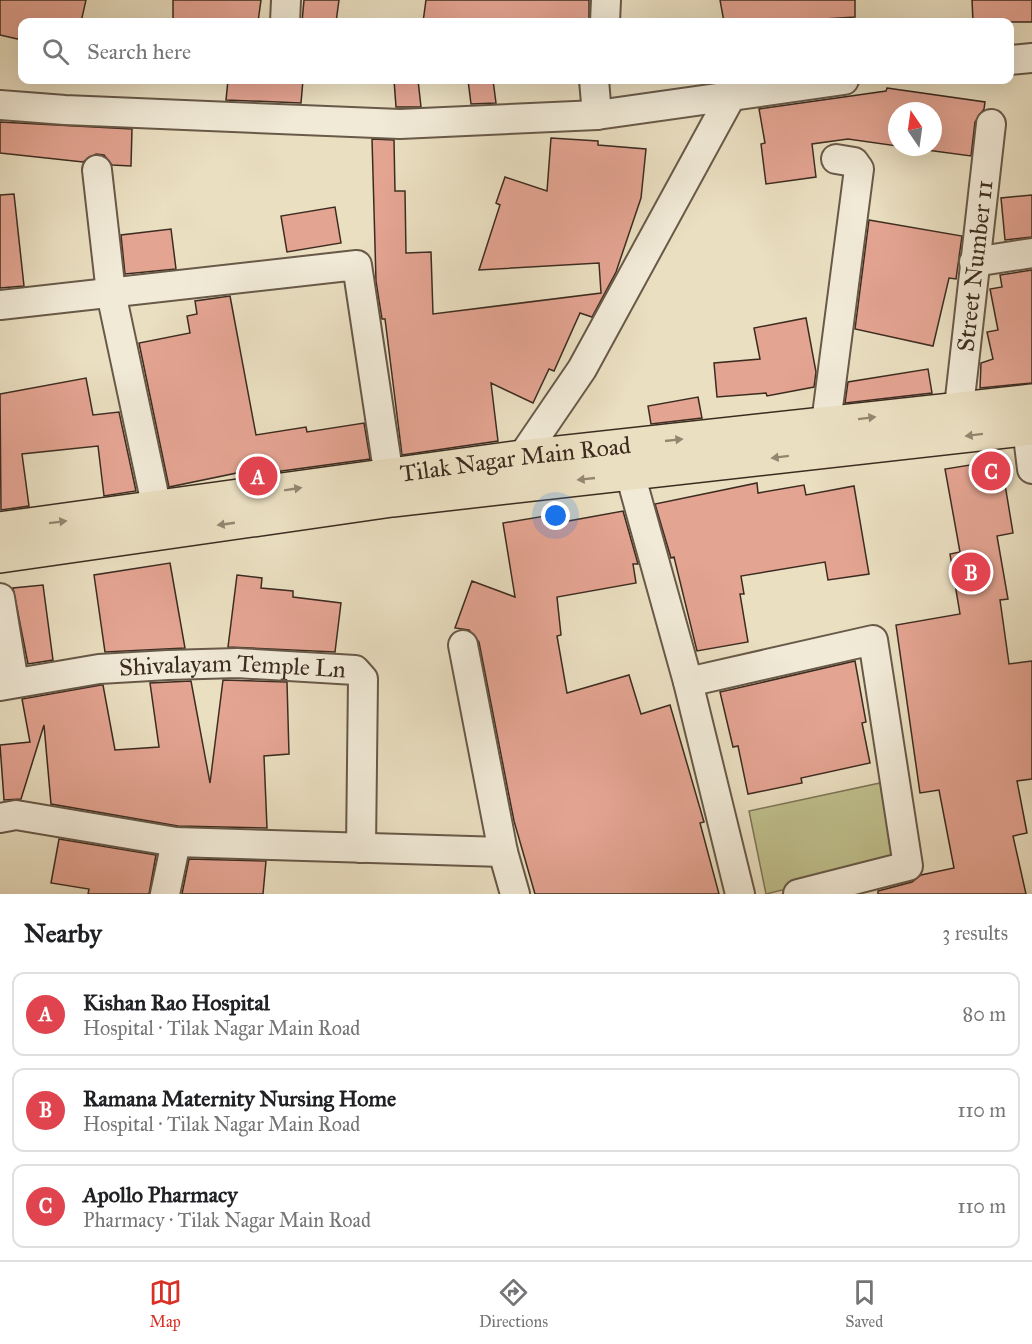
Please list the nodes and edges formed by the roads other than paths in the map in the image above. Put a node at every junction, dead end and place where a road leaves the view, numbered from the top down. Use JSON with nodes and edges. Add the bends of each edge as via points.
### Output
{"nodes":[{"id":1,"x":286,"y":0,"type":"edge"},
{"id":2,"x":606,"y":0,"type":"edge"},
{"id":3,"x":285,"y":18,"type":"edge"},
{"id":4,"x":605,"y":18,"type":"edge"},
{"id":5,"x":1032,"y":58,"type":"edge"},
{"id":6,"x":1014,"y":60,"type":"edge"},
{"id":7,"x":594,"y":84,"type":"edge"},
{"id":8,"x":819,"y":84,"type":"edge"},
{"id":9,"x":730,"y":98,"type":"junction"},
{"id":10,"x":0,"y":105,"type":"edge"},
{"id":11,"x":597,"y":115,"type":"junction"},
{"id":12,"x":991,"y":124,"type":"dead end"},
{"id":13,"x":836,"y":159,"type":"dead end"},
{"id":14,"x":97,"y":170,"type":"dead end"},
{"id":15,"x":1032,"y":253,"type":"edge"},
{"id":16,"x":974,"y":262,"type":"junction"},
{"id":17,"x":111,"y":293,"type":"junction"},
{"id":18,"x":0,"y":305,"type":"edge"},
{"id":19,"x":959,"y":407,"type":"junction"},
{"id":20,"x":1030,"y":419,"type":"edge"},
{"id":21,"x":826,"y":423,"type":"junction"},
{"id":22,"x":522,"y":457,"type":"junction"},
{"id":23,"x":626,"y":460,"type":"junction"},
{"id":24,"x":1032,"y":469,"type":"edge"},
{"id":25,"x":391,"y":487,"type":"junction"},
{"id":26,"x":156,"y":509,"type":"junction"},
{"id":27,"x":0,"y":529,"type":"edge"},
{"id":28,"x":0,"y":556,"type":"edge"},
{"id":29,"x":0,"y":598,"type":"edge"},
{"id":30,"x":463,"y":645,"type":"dead end"},
{"id":31,"x":688,"y":681,"type":"junction"},
{"id":32,"x":7,"y":684,"type":"edge"},
{"id":33,"x":0,"y":818,"type":"edge"},
{"id":34,"x":176,"y":842,"type":"junction"},
{"id":35,"x":361,"y":848,"type":"junction"},
{"id":36,"x":503,"y":852,"type":"junction"},
{"id":37,"x":165,"y":894,"type":"edge"},
{"id":38,"x":515,"y":894,"type":"edge"},
{"id":39,"x":740,"y":894,"type":"edge"},
{"id":40,"x":798,"y":894,"type":"edge"}],
"edges":[{"from":1,"to":3,"type":"street"},
{"from":2,"to":4,"type":"street"},
{"from":5,"to":6,"type":"street"},
{"from":7,"to":11,"type":"street"},
{"from":8,"to":9,"type":"street"},
{"from":9,"to":11,"type":"street"},
{"from":9,"to":22,"type":"street","via":[[582,369]]},
{"from":10,"to":11,"type":"street","via":[[368,125]]},
{"from":12,"to":16,"type":"street","name":"Street Number 11"},
{"from":13,"to":21,"type":"street","via":[[855,162],[859,169]]},
{"from":14,"to":17,"type":"street"},
{"from":15,"to":16,"type":"street"},
{"from":16,"to":19,"type":"street","name":"Street Number 11"},
{"from":17,"to":18,"type":"street"},
{"from":17,"to":25,"type":"street","via":[[357,265]]},
{"from":17,"to":26,"type":"street"},
{"from":19,"to":20,"type":"main road","name":"Tilak Nagar Main Road"},
{"from":21,"to":19,"type":"main road","name":"Tilak Nagar Main Road","one_way":true},
{"from":20,"to":23,"type":"main road","name":"Tilak Nagar Main Road","one_way":true},
{"from":20,"to":24,"type":"street"},
{"from":23,"to":21,"type":"main road","name":"Tilak Nagar Main Road","one_way":true},
{"from":22,"to":23,"type":"main road","name":"Tilak Nagar Main Road"},
{"from":22,"to":25,"type":"main road","name":"Tilak Nagar Main Road"},
{"from":23,"to":25,"type":"main road","name":"Tilak Nagar Main Road","one_way":true},
{"from":23,"to":31,"type":"street"},
{"from":26,"to":25,"type":"main road","name":"Tilak Nagar Main Road","one_way":true},
{"from":25,"to":28,"type":"main road","name":"Tilak Nagar Main Road","one_way":true},
{"from":27,"to":26,"type":"main road","name":"Tilak Nagar Main Road","one_way":true},
{"from":29,"to":32,"type":"street","name":"Shivalayam Temple Ln"},
{"from":30,"to":36,"type":"street"},
{"from":31,"to":39,"type":"street"},
{"from":31,"to":40,"type":"street","via":[[873,640],[908,866]]},
{"from":32,"to":35,"type":"street","name":"Shivalayam Temple Ln","via":[[99,669],[179,665],[237,663],[355,670],[363,679]]},
{"from":33,"to":34,"type":"street","via":[[16,815]]},
{"from":34,"to":35,"type":"street"},
{"from":34,"to":37,"type":"street"},
{"from":35,"to":36,"type":"street"},
{"from":36,"to":38,"type":"street"}]}
